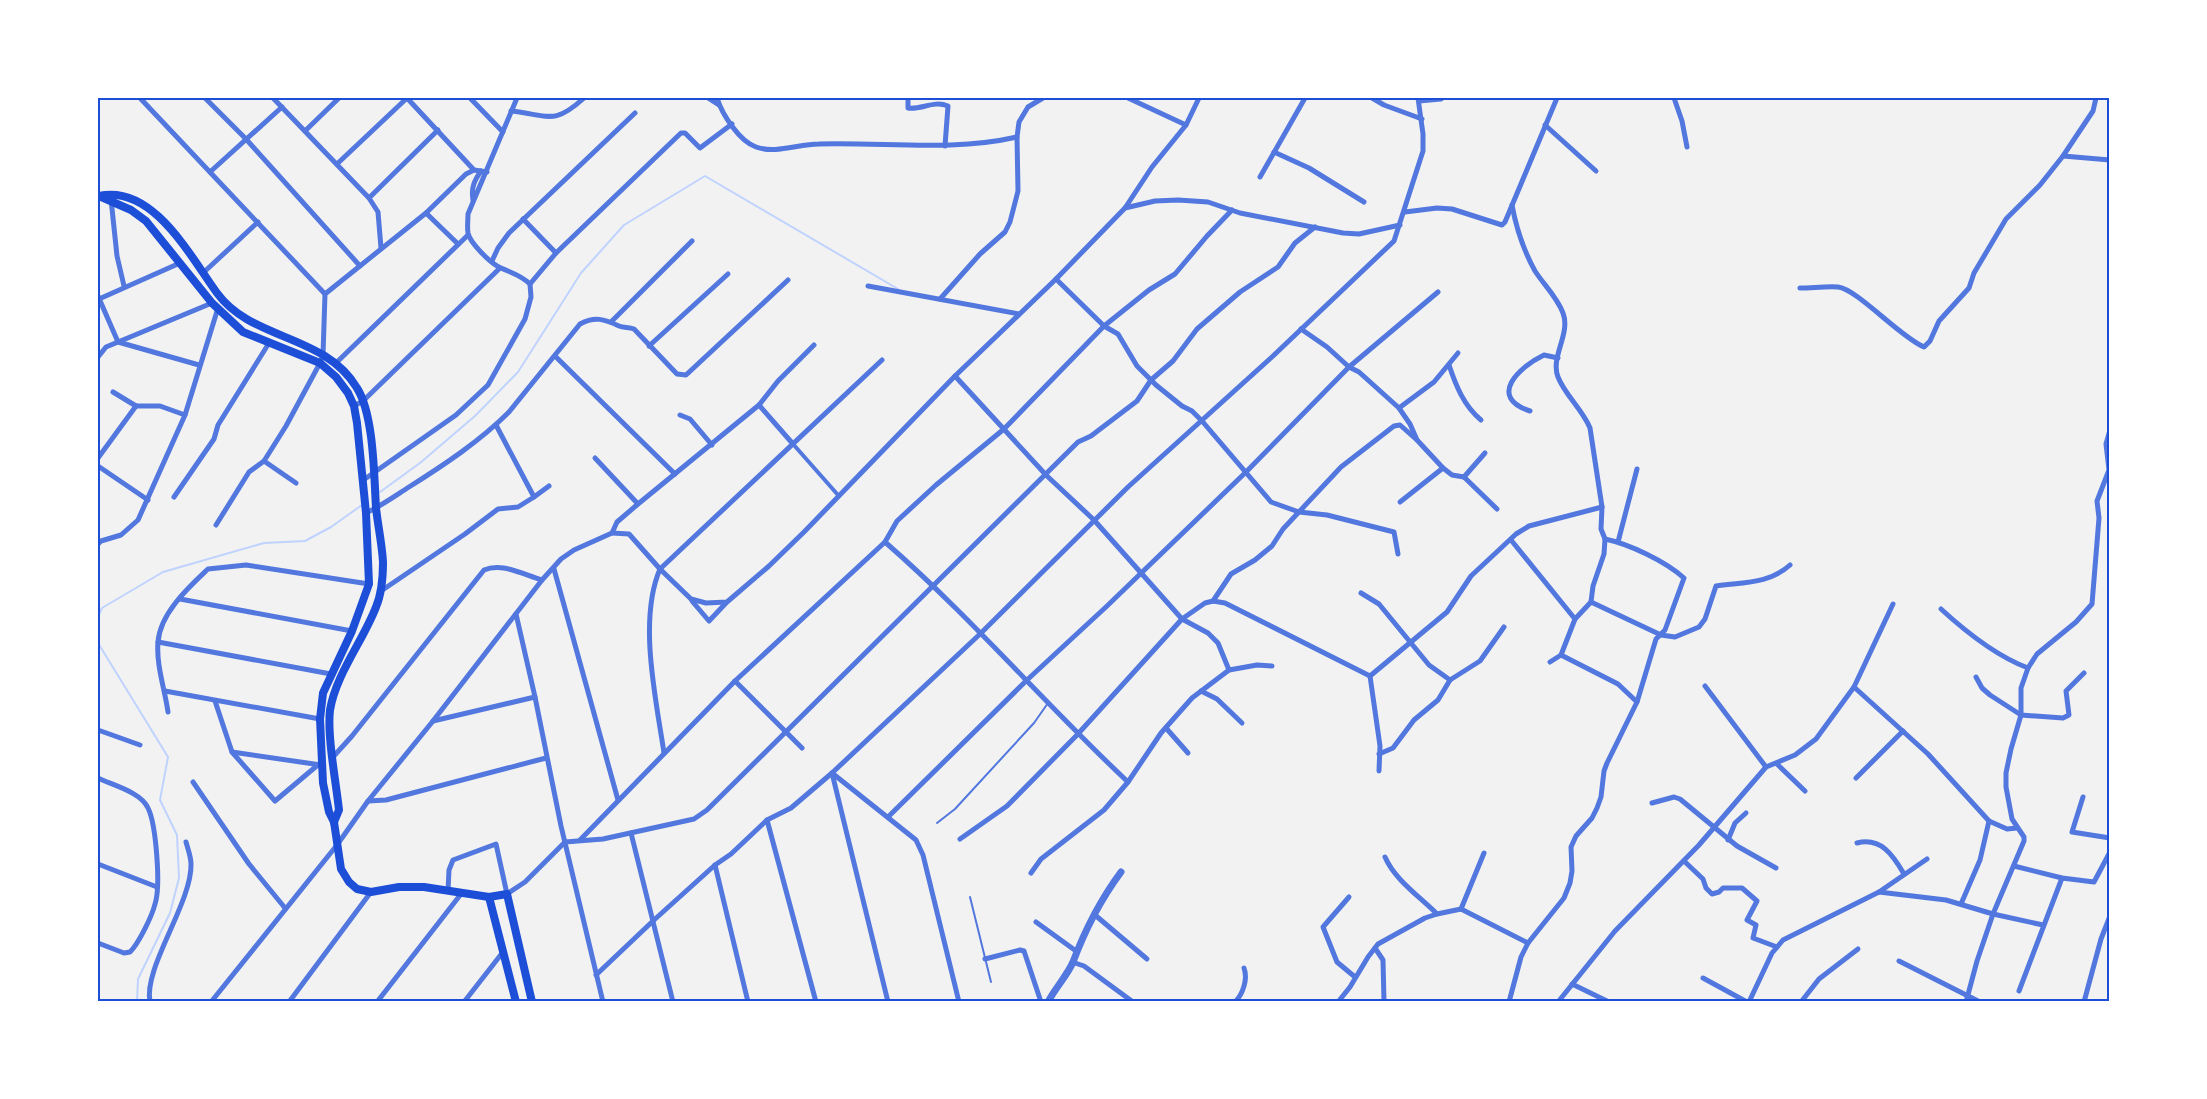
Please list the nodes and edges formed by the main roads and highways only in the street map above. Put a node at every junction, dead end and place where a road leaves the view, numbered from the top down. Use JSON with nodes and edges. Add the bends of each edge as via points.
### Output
{"nodes":[{"id":1,"x":98,"y":196,"type":"edge"},
{"id":2,"x":334,"y":822,"type":"junction"},
{"id":3,"x":489,"y":897,"type":"junction"},
{"id":4,"x":516,"y":1002,"type":"edge"},
{"id":5,"x":532,"y":1002,"type":"edge"}],
"edges":[{"from":1,"to":2,"type":"main road","via":[[146,221],[215,305],[243,332],[320,363],[336,377],[354,406],[369,584],[323,693],[321,765]]},
{"from":1,"to":2,"type":"main road","via":[[111,193],[131,198],[157,213],[220,298],[252,322],[336,363],[363,401],[374,474],[381,591],[330,711],[339,810]]},
{"from":2,"to":3,"type":"main road","via":[[341,869],[357,889],[371,892],[424,887]]},
{"from":3,"to":4,"type":"main road"},
{"from":3,"to":5,"type":"main road","via":[[507,894]]}]}
